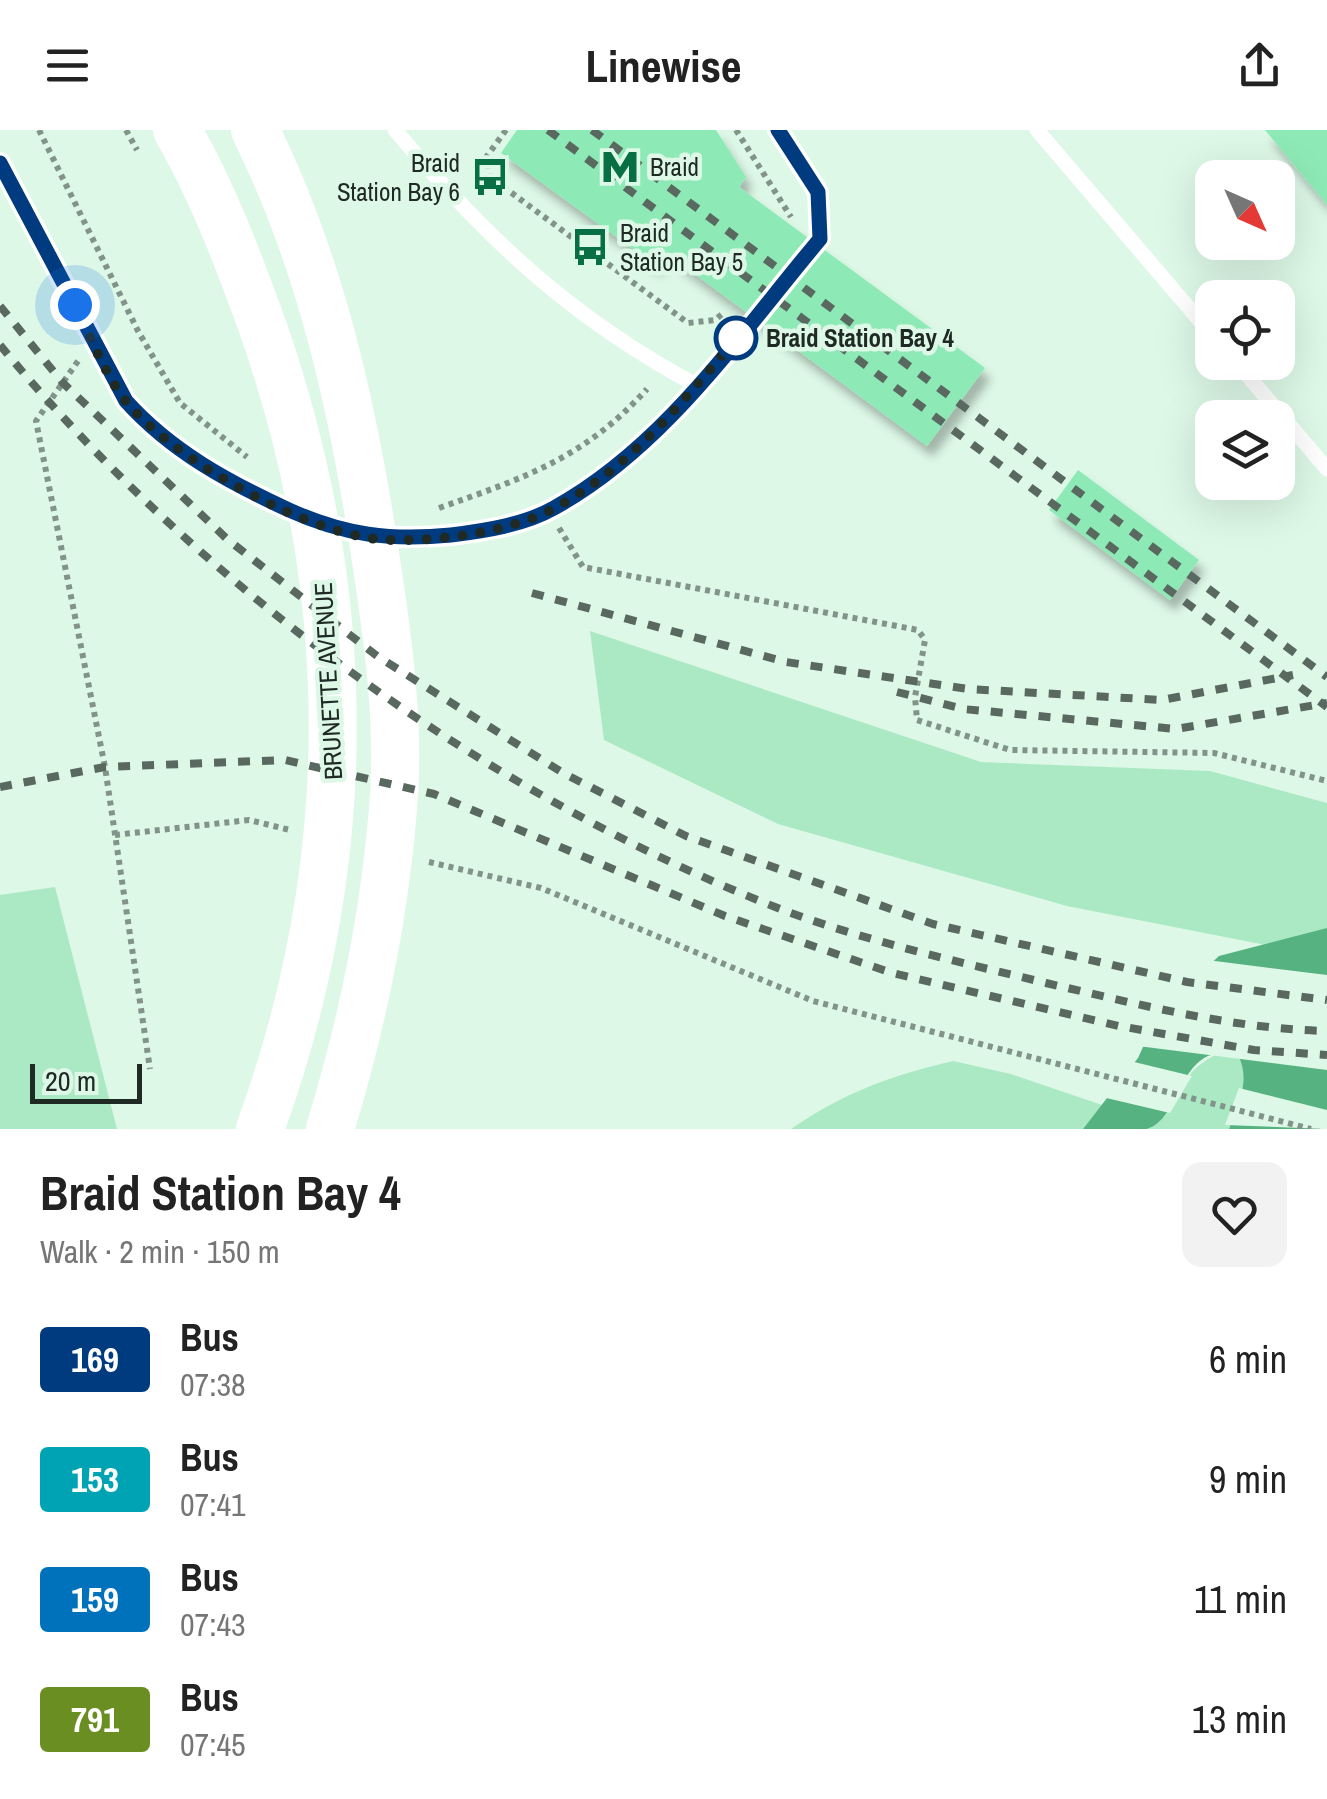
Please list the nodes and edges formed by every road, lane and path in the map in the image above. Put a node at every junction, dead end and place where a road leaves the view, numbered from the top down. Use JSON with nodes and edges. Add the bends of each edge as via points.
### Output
{"nodes":[{"id":1,"x":177,"y":130,"type":"edge"},
{"id":2,"x":256,"y":130,"type":"edge"},
{"id":3,"x":394,"y":130,"type":"edge"},
{"id":4,"x":506,"y":130,"type":"edge"},
{"id":5,"x":736,"y":130,"type":"edge"},
{"id":6,"x":778,"y":130,"type":"edge"},
{"id":7,"x":1037,"y":130,"type":"edge"},
{"id":8,"x":0,"y":163,"type":"edge"},
{"id":9,"x":795,"y":226,"type":"dead end"},
{"id":10,"x":728,"y":308,"type":"dead end"},
{"id":11,"x":1195,"y":315,"type":"edge"},
{"id":12,"x":93,"y":340,"type":"junction"},
{"id":13,"x":1251,"y":380,"type":"edge"},
{"id":14,"x":698,"y":386,"type":"junction"},
{"id":15,"x":647,"y":389,"type":"dead end"},
{"id":16,"x":1327,"y":468,"type":"edge"},
{"id":17,"x":539,"y":473,"type":"dead end"},
{"id":18,"x":562,"y":536,"type":"dead end"},
{"id":19,"x":1327,"y":781,"type":"edge"},
{"id":20,"x":308,"y":834,"type":"dead end"},
{"id":21,"x":115,"y":835,"type":"junction"},
{"id":22,"x":424,"y":861,"type":"dead end"},
{"id":23,"x":150,"y":1068,"type":"dead end"},
{"id":24,"x":260,"y":1129,"type":"edge"},
{"id":25,"x":330,"y":1129,"type":"edge"},
{"id":26,"x":1310,"y":1129,"type":"edge"}],
"edges":[{"from":1,"to":24,"type":"main road","name":"BRUNETTE AVENUE","via":[[246,280],[298,446],[321,555],[332,670],[336,746],[320,911]]},
{"from":2,"to":25,"type":"main road","via":[[303,240],[361,455],[394,714],[394,807],[379,925]]},
{"from":3,"to":14,"type":"lane","via":[[465,212],[550,292],[630,349]]},
{"from":4,"to":10,"type":"path","via":[[488,156],[490,177],[688,323],[715,320]]},
{"from":5,"to":9,"type":"path"},
{"from":6,"to":14,"type":"lane","via":[[818,192],[820,239]]},
{"from":7,"to":11,"type":"lane"},
{"from":8,"to":12,"type":"lane"},
{"from":12,"to":14,"type":"lane","via":[[146,424],[223,480],[330,528],[386,540],[484,531],[550,510],[604,477]]},
{"from":12,"to":21,"type":"path","via":[[36,421]]},
{"from":13,"to":16,"type":"lane"},
{"from":15,"to":17,"type":"path","via":[[608,429]]},
{"from":18,"to":19,"type":"path","via":[[583,567],[918,630],[924,640],[917,720],[1010,750],[1214,753]]},
{"from":20,"to":21,"type":"path","via":[[249,820]]},
{"from":21,"to":23,"type":"path"},
{"from":22,"to":26,"type":"path","via":[[541,888],[813,1001]]}]}
